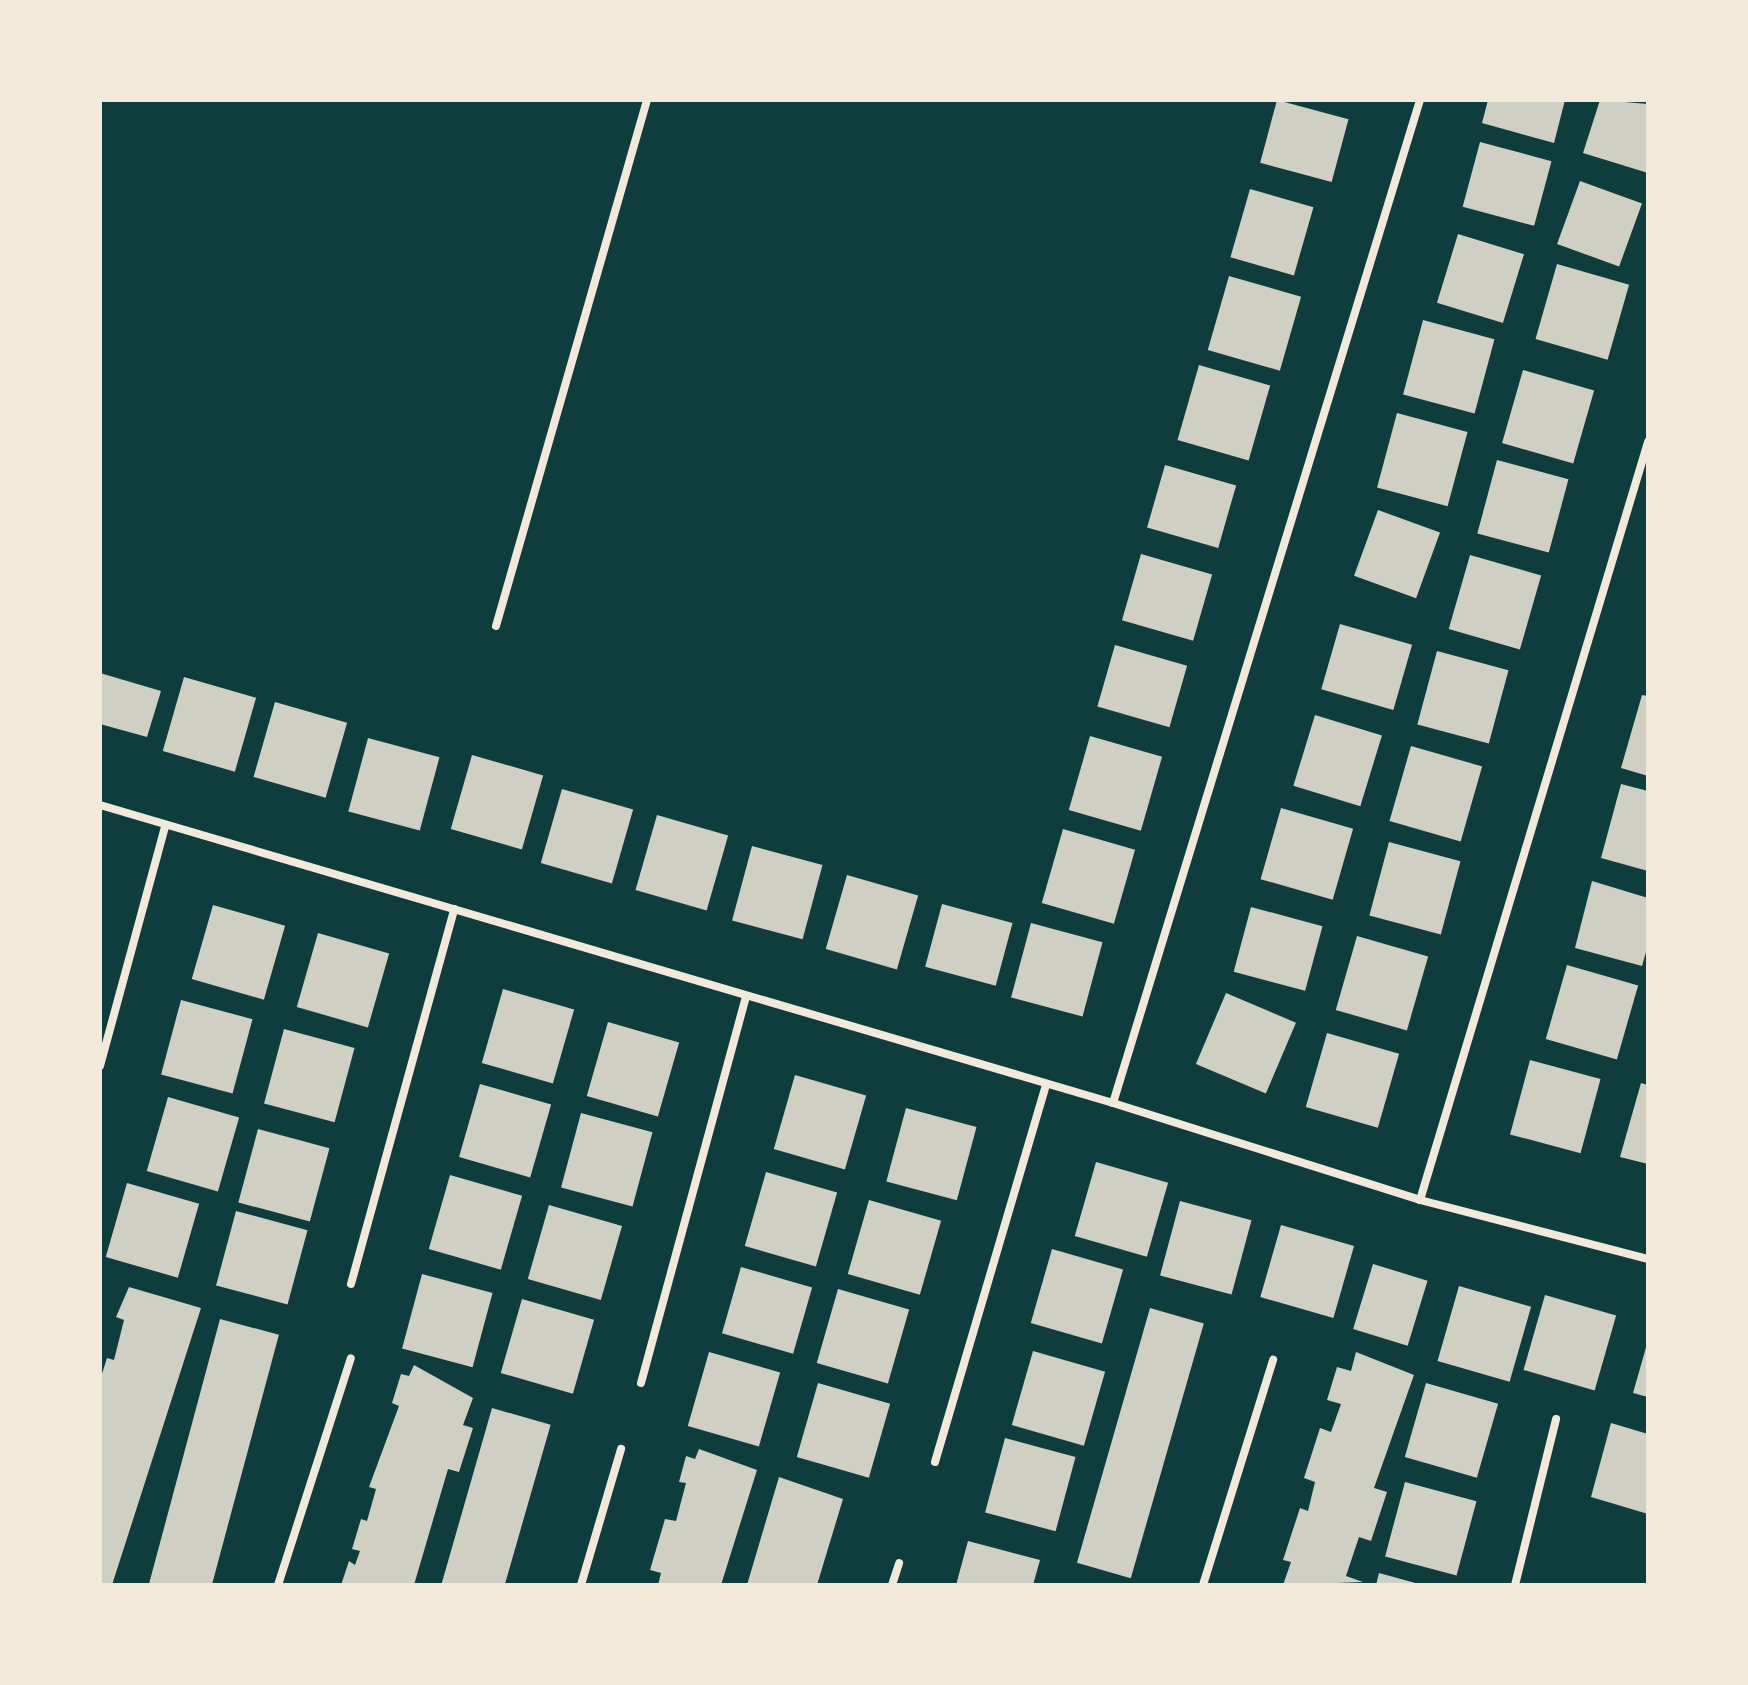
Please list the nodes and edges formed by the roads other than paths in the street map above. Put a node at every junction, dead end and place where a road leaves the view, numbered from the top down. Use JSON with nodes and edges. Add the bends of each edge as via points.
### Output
{"nodes":[{"id":1,"x":647,"y":100,"type":"edge"},
{"id":2,"x":1420,"y":100,"type":"edge"},
{"id":3,"x":1648,"y":442,"type":"edge"},
{"id":4,"x":496,"y":626,"type":"dead end"},
{"id":5,"x":100,"y":805,"type":"edge"},
{"id":6,"x":165,"y":826,"type":"junction"},
{"id":7,"x":454,"y":909,"type":"junction"},
{"id":8,"x":746,"y":996,"type":"junction"},
{"id":9,"x":100,"y":1066,"type":"edge"},
{"id":10,"x":1046,"y":1084,"type":"junction"},
{"id":11,"x":1113,"y":1103,"type":"junction"},
{"id":12,"x":1420,"y":1200,"type":"junction"},
{"id":13,"x":1648,"y":1259,"type":"edge"},
{"id":14,"x":351,"y":1284,"type":"dead end"},
{"id":15,"x":351,"y":1358,"type":"dead end"},
{"id":16,"x":1273,"y":1360,"type":"dead end"},
{"id":17,"x":641,"y":1383,"type":"dead end"},
{"id":18,"x":1556,"y":1419,"type":"dead end"},
{"id":19,"x":621,"y":1449,"type":"dead end"},
{"id":20,"x":935,"y":1462,"type":"dead end"},
{"id":21,"x":899,"y":1563,"type":"dead end"},
{"id":22,"x":278,"y":1585,"type":"edge"},
{"id":23,"x":581,"y":1585,"type":"edge"},
{"id":24,"x":892,"y":1585,"type":"edge"},
{"id":25,"x":1203,"y":1585,"type":"edge"},
{"id":26,"x":1515,"y":1585,"type":"edge"}],
"edges":[{"from":1,"to":4,"type":"street"},
{"from":2,"to":11,"type":"street"},
{"from":3,"to":12,"type":"street"},
{"from":5,"to":6,"type":"street"},
{"from":6,"to":7,"type":"street"},
{"from":6,"to":9,"type":"street"},
{"from":7,"to":8,"type":"street"},
{"from":7,"to":14,"type":"street"},
{"from":8,"to":10,"type":"street"},
{"from":8,"to":17,"type":"street"},
{"from":10,"to":11,"type":"street"},
{"from":10,"to":20,"type":"street"},
{"from":11,"to":12,"type":"street"},
{"from":12,"to":13,"type":"street"},
{"from":15,"to":22,"type":"street"},
{"from":16,"to":25,"type":"street"},
{"from":18,"to":26,"type":"street"},
{"from":19,"to":23,"type":"street"},
{"from":21,"to":24,"type":"street"}]}
